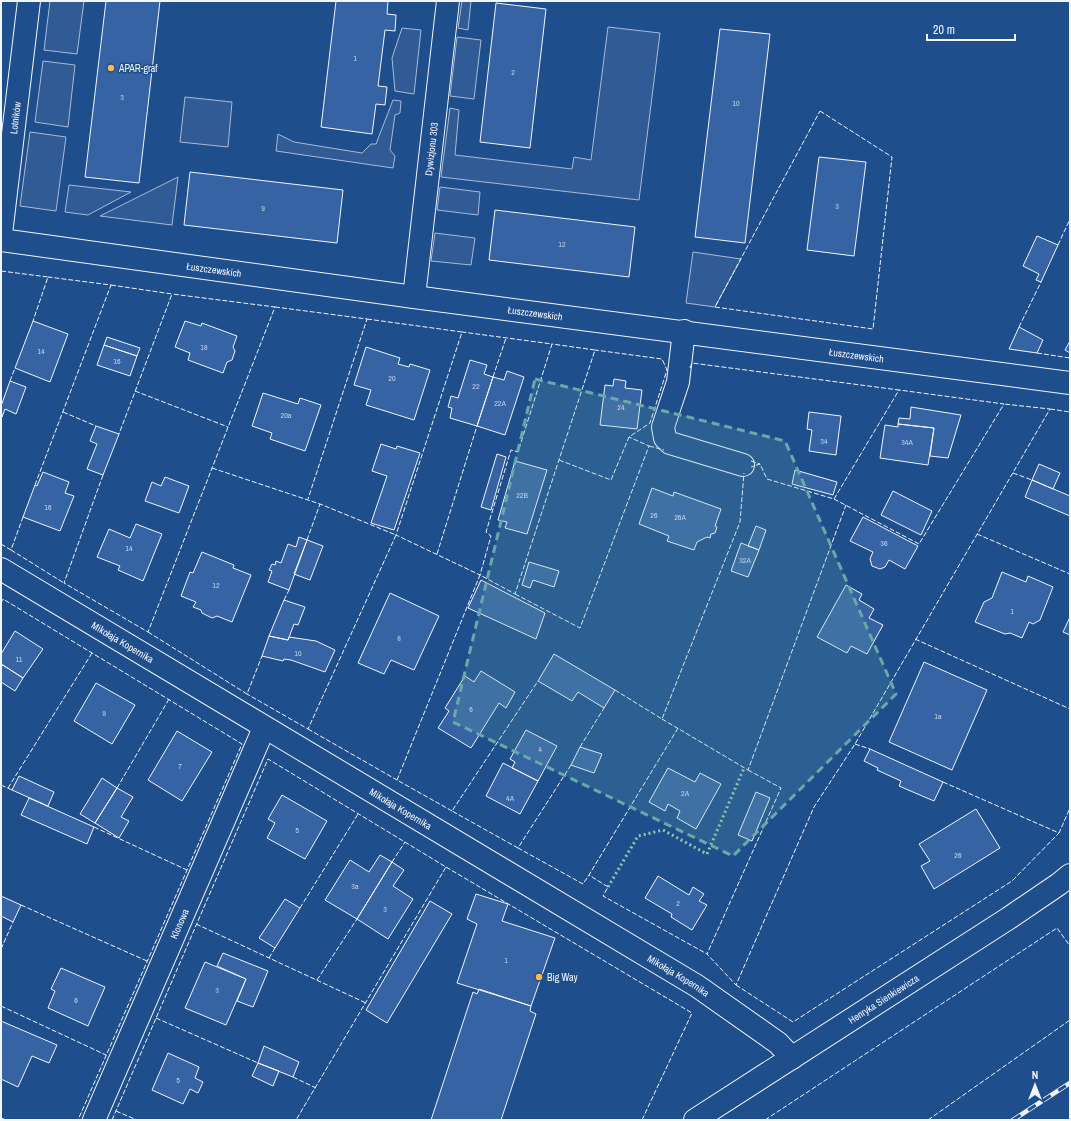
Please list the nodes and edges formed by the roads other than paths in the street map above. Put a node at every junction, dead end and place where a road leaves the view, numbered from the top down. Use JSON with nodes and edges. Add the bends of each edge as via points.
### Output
{"nodes":[{"id":1,"x":29,"y":1,"type":"edge"},
{"id":2,"x":448,"y":1,"type":"edge"},
{"id":3,"x":1,"y":234,"type":"edge"},
{"id":4,"x":1,"y":240,"type":"edge"},
{"id":5,"x":414,"y":297,"type":"junction"},
{"id":6,"x":684,"y":331,"type":"junction"},
{"id":7,"x":1070,"y":383,"type":"edge"},
{"id":8,"x":743,"y":465,"type":"dead end"},
{"id":9,"x":1,"y":569,"type":"edge"},
{"id":10,"x":264,"y":728,"type":"junction"},
{"id":11,"x":1070,"y":874,"type":"edge"},
{"id":12,"x":792,"y":1058,"type":"junction"},
{"id":13,"x":94,"y":1120,"type":"edge"},
{"id":14,"x":695,"y":1120,"type":"edge"}],
"edges":[{"from":1,"to":3,"type":"street","name":"Lotników"},
{"from":2,"to":5,"type":"street","name":"Dywizjonu 303"},
{"from":4,"to":5,"type":"street","name":"Łuszczewskich"},
{"from":5,"to":6,"type":"street","name":"Łuszczewskich"},
{"from":6,"to":7,"type":"street","name":"Łuszczewskich"},
{"from":6,"to":8,"type":"street","via":[[678,382],[663,427],[665,438],[670,443]]},
{"from":9,"to":10,"type":"street","name":"Mikołaja Kopernika"},
{"from":10,"to":12,"type":"street","name":"Mikołaja Kopernika","via":[[697,986],[778,1043]]},
{"from":10,"to":13,"type":"street","name":"Klonowa"},
{"from":11,"to":12,"type":"street","name":"Henryka Sienkiewicza","via":[[1009,918]]},
{"from":12,"to":14,"type":"street","name":"Henryka Sienkiewicza"}]}
